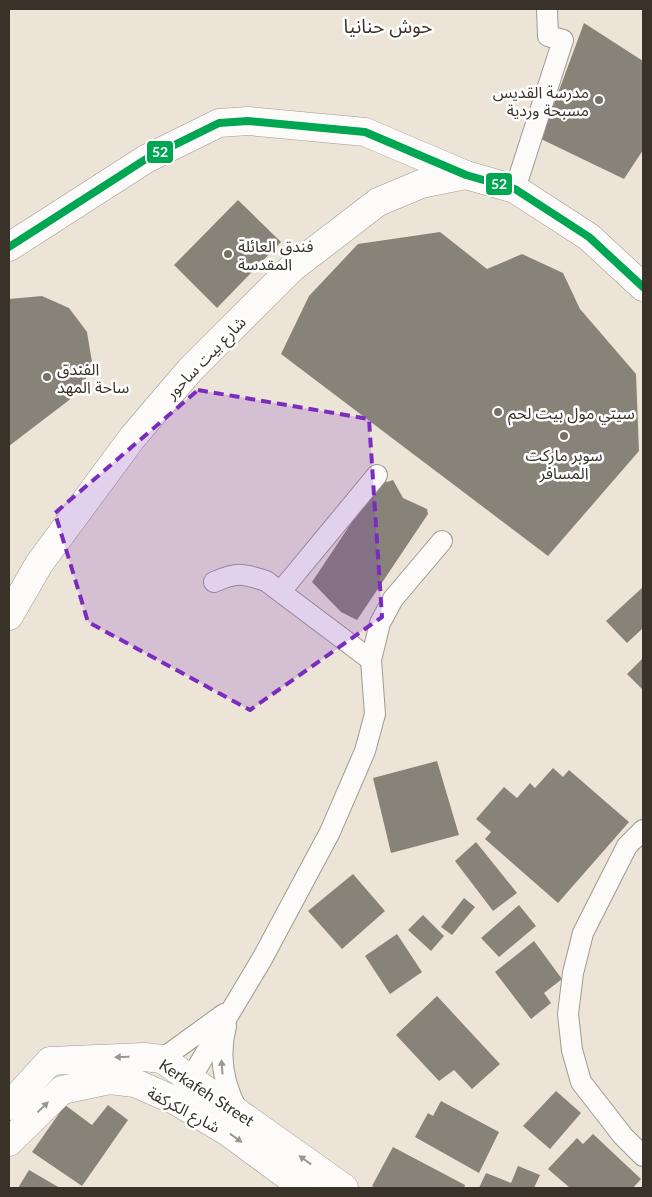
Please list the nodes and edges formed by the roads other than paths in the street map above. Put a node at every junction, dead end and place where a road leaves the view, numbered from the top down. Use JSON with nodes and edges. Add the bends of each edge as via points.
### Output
{"nodes":[{"id":1,"x":547,"y":9,"type":"edge"},
{"id":2,"x":466,"y":175,"type":"junction"},
{"id":3,"x":515,"y":189,"type":"junction"},
{"id":4,"x":9,"y":247,"type":"edge"},
{"id":5,"x":643,"y":287,"type":"edge"},
{"id":6,"x":377,"y":475,"type":"dead end"},
{"id":7,"x":442,"y":541,"type":"dead end"},
{"id":8,"x":214,"y":582,"type":"dead end"},
{"id":9,"x":281,"y":591,"type":"junction"},
{"id":10,"x":9,"y":616,"type":"edge"},
{"id":11,"x":371,"y":660,"type":"junction"},
{"id":12,"x":643,"y":830,"type":"edge"},
{"id":13,"x":231,"y":1008,"type":"junction"},
{"id":14,"x":162,"y":1059,"type":"junction"},
{"id":15,"x":192,"y":1079,"type":"junction"},
{"id":16,"x":176,"y":1100,"type":"junction"},
{"id":17,"x":9,"y":1106,"type":"edge"},
{"id":18,"x":239,"y":1112,"type":"junction"},
{"id":19,"x":643,"y":1134,"type":"edge"},
{"id":20,"x":623,"y":1136,"type":"junction"},
{"id":21,"x":9,"y":1142,"type":"edge"},
{"id":22,"x":643,"y":1156,"type":"edge"},
{"id":23,"x":304,"y":1188,"type":"edge"},
{"id":24,"x":344,"y":1188,"type":"edge"}],
"edges":[{"from":1,"to":3,"type":"street","via":[[548,36],[563,40]]},
{"from":2,"to":3,"type":"street"},
{"from":2,"to":4,"type":"street","via":[[365,132],[248,121],[219,123],[146,159]]},
{"from":2,"to":10,"type":"street","name":"شارع بيت ساحور","via":[[421,184],[378,202],[292,268],[190,370],[132,438],[39,564]]},
{"from":3,"to":5,"type":"street","via":[[589,238]]},
{"from":6,"to":9,"type":"street"},
{"from":7,"to":11,"type":"street","via":[[394,599],[380,623]]},
{"from":8,"to":9,"type":"street","via":[[233,574],[248,575]]},
{"from":9,"to":11,"type":"street"},
{"from":11,"to":13,"type":"street","via":[[375,714],[354,779],[330,832],[262,959]]},
{"from":12,"to":20,"type":"street","via":[[626,846],[584,933],[573,973],[568,1014],[572,1050],[582,1082]]},
{"from":13,"to":14,"type":"street"},
{"from":13,"to":15,"type":"street"},
{"from":18,"to":13,"type":"street","one_way":true,"via":[[228,1094],[222,1060],[222,1039]]},
{"from":14,"to":15,"type":"street","name":"Kerkafeh Street"},
{"from":14,"to":17,"type":"street","name":"Kerkafeh Street","one_way":true,"via":[[137,1057],[50,1062]]},
{"from":15,"to":16,"type":"street"},
{"from":15,"to":18,"type":"street","name":"Kerkafeh Street"},
{"from":21,"to":16,"type":"street","name":"شارع الكركفة","one_way":true,"via":[[62,1090],[110,1080],[134,1083]]},
{"from":16,"to":23,"type":"street","name":"شارع الكركفة","one_way":true,"via":[[228,1132]]},
{"from":24,"to":18,"type":"street","name":"Kerkafeh Street","one_way":true},
{"from":19,"to":20,"type":"street"},
{"from":20,"to":22,"type":"street"}]}
